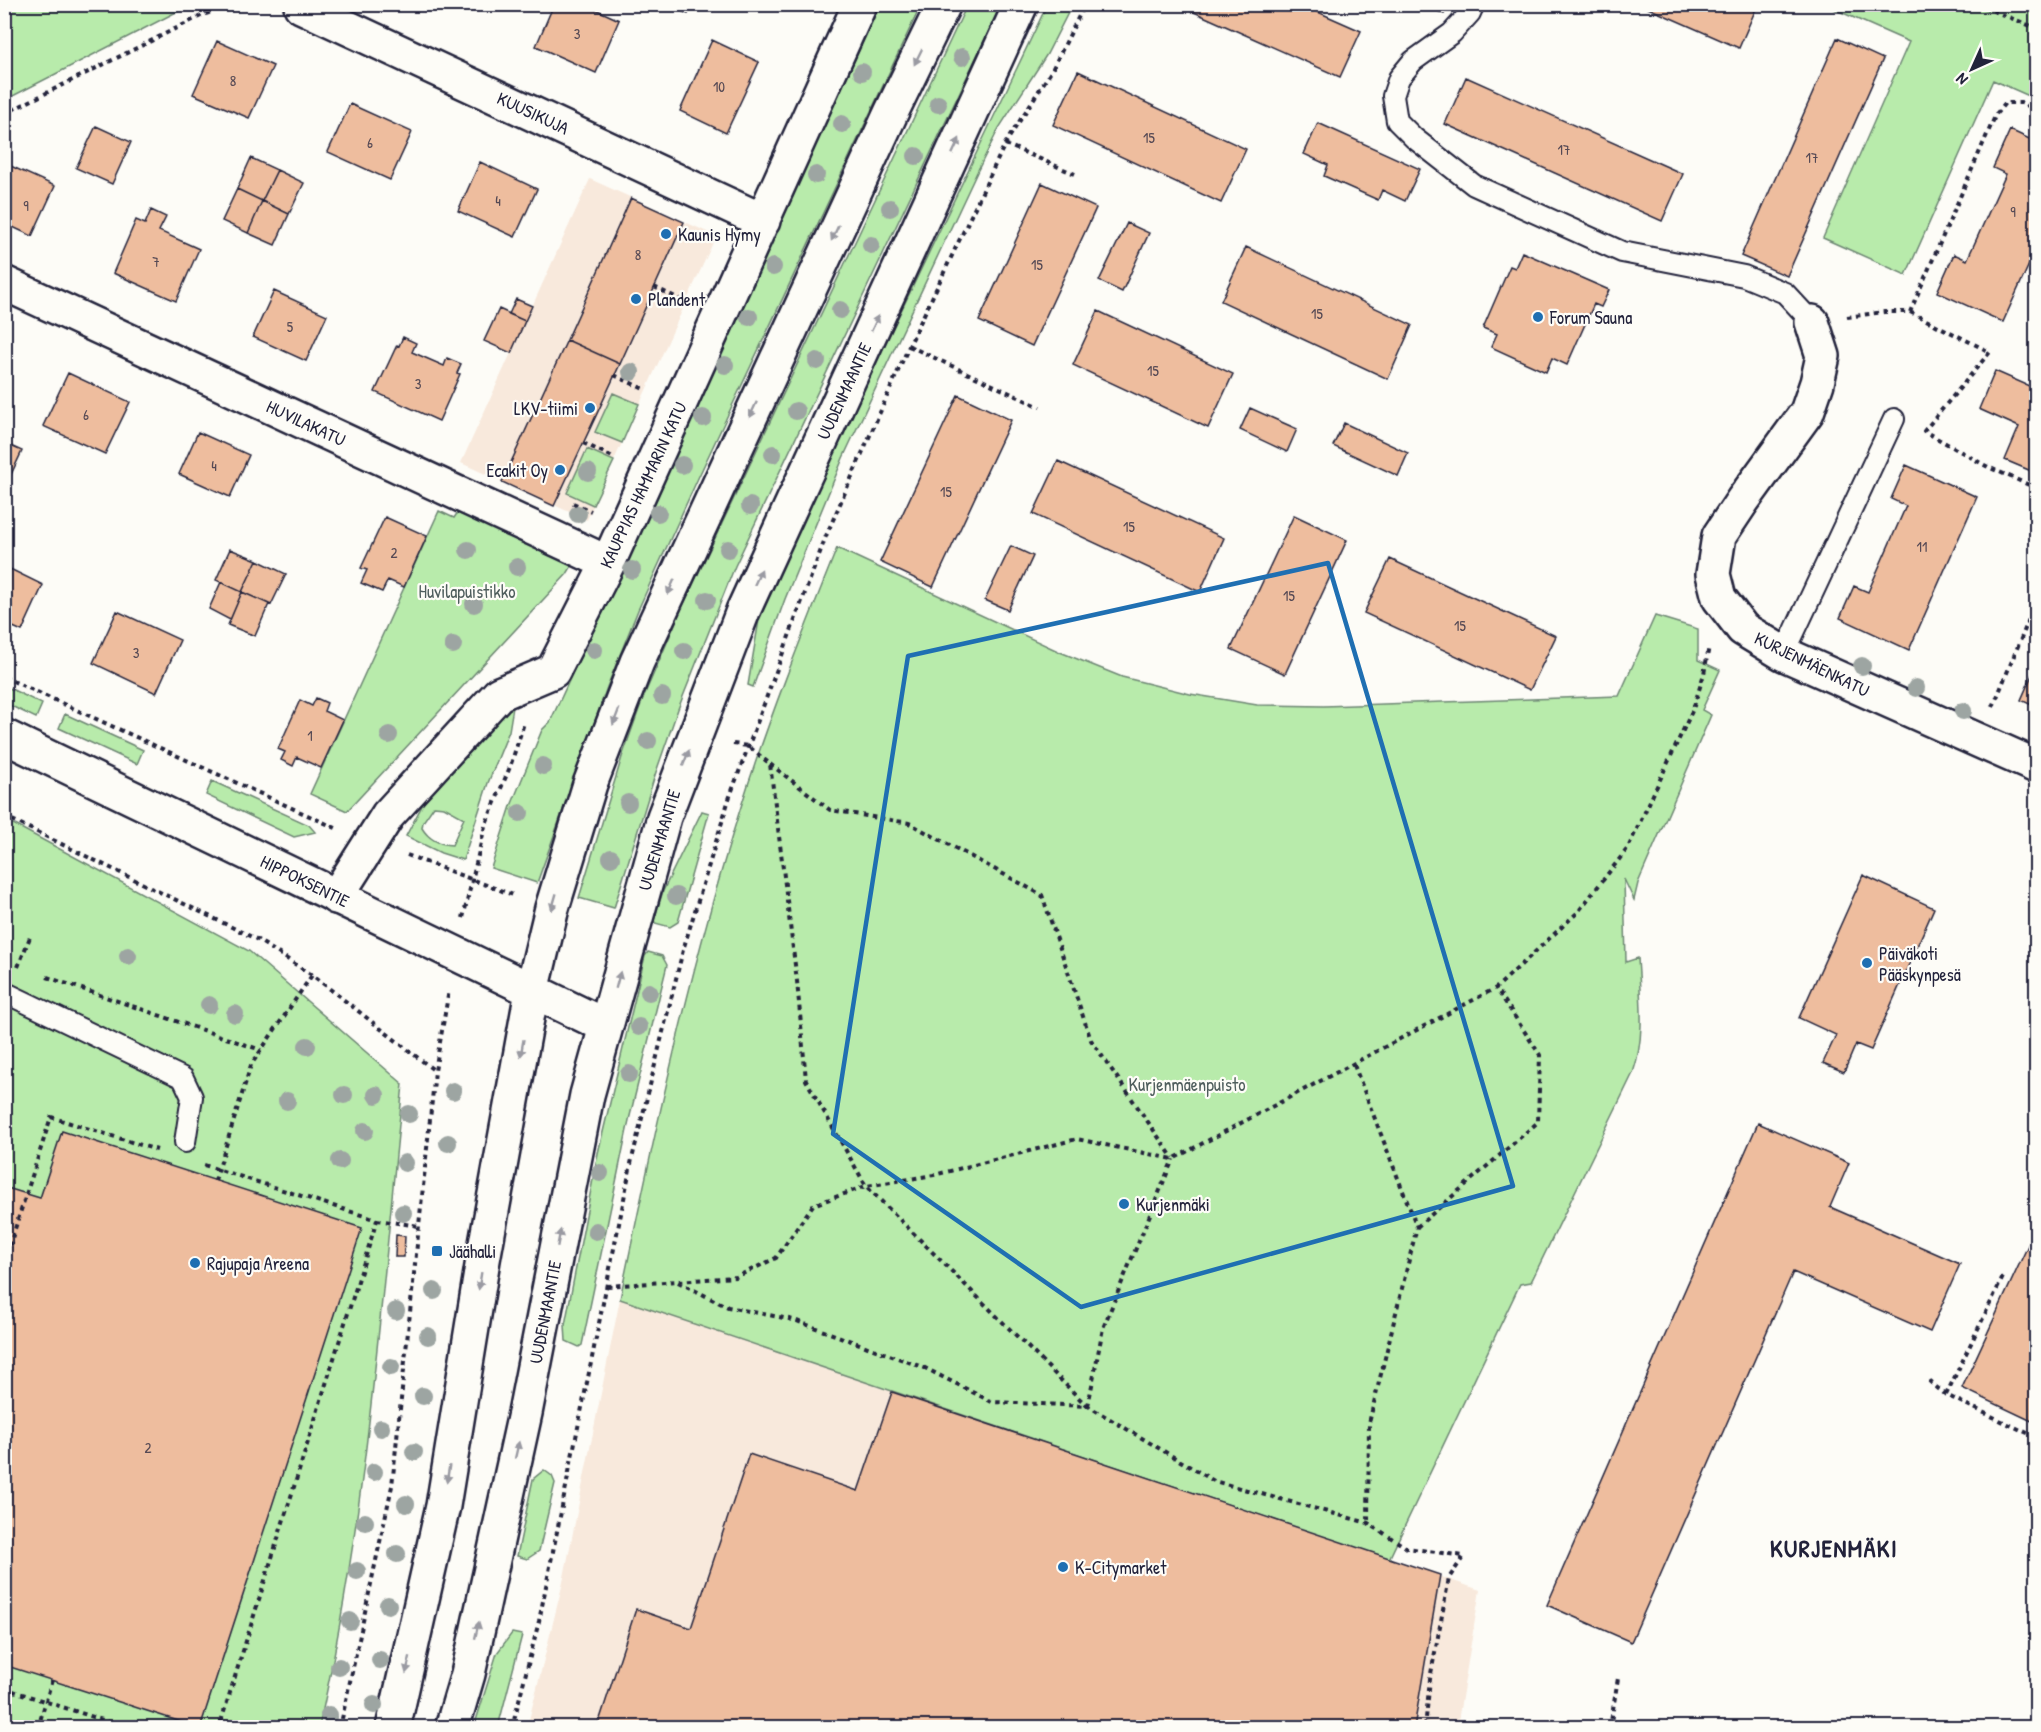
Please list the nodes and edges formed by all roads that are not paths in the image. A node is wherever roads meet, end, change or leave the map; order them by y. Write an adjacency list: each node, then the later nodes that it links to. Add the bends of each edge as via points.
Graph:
1 (860, 4): 6 (main road, KAUPPIAS HAMMARIN KATU)
2 (944, 4): 15 (main road, one-way to 15, via 637,662 587,794 552,908)
3 (1021, 4): 17 (main road, UUDENMAANTIE, one-way to 3, via 664,817 743,611)
4 (1474, 4): 8 (lane, via 1452,33 1413,61 1399,78 1394,96 1397,121 1414,138 1474,185 1622,252 1744,276 1785,293)
5 (301, 6): 6 (main road, KUUSIKUJA)
6 (763, 221): 10 (main road, KAUPPIAS HAMMARIN KATU)
7 (4, 283): 10 (main road, HUVILAKATU)
8 (1812, 322): 11 (main road, KURJENMÄENKATU, via 1823,356 1807,412 1719,536 1713,574 1719,598 1743,629)
9 (1894, 419): 11 (lane)
10 (608, 563): 14 (main road, KAUPPIAS HAMMARIN KATU, via 553,671 499,694 388,815)
11 (1785, 654): 13 (main road, KURJENMÄENKATU)
12 (4, 735): 14 (main road, HIPPOKSENTIE)
13 (2037, 766)
14 (336, 897): 15 (main road, HIPPOKSENTIE)
15 (532, 991): 17 (main road, HIPPOKSENTIE); 19 (main road, one-way to 19, via 443,1506)
16 (4, 992): 18 (lane, via 183,1078 192,1097)
17 (606, 1026): 20 (main road, UUDENMAANTIE, one-way to 17, via 468,1674 523,1425 587,1095)
18 (185, 1142)
19 (393, 1728)
20 (452, 1728)

